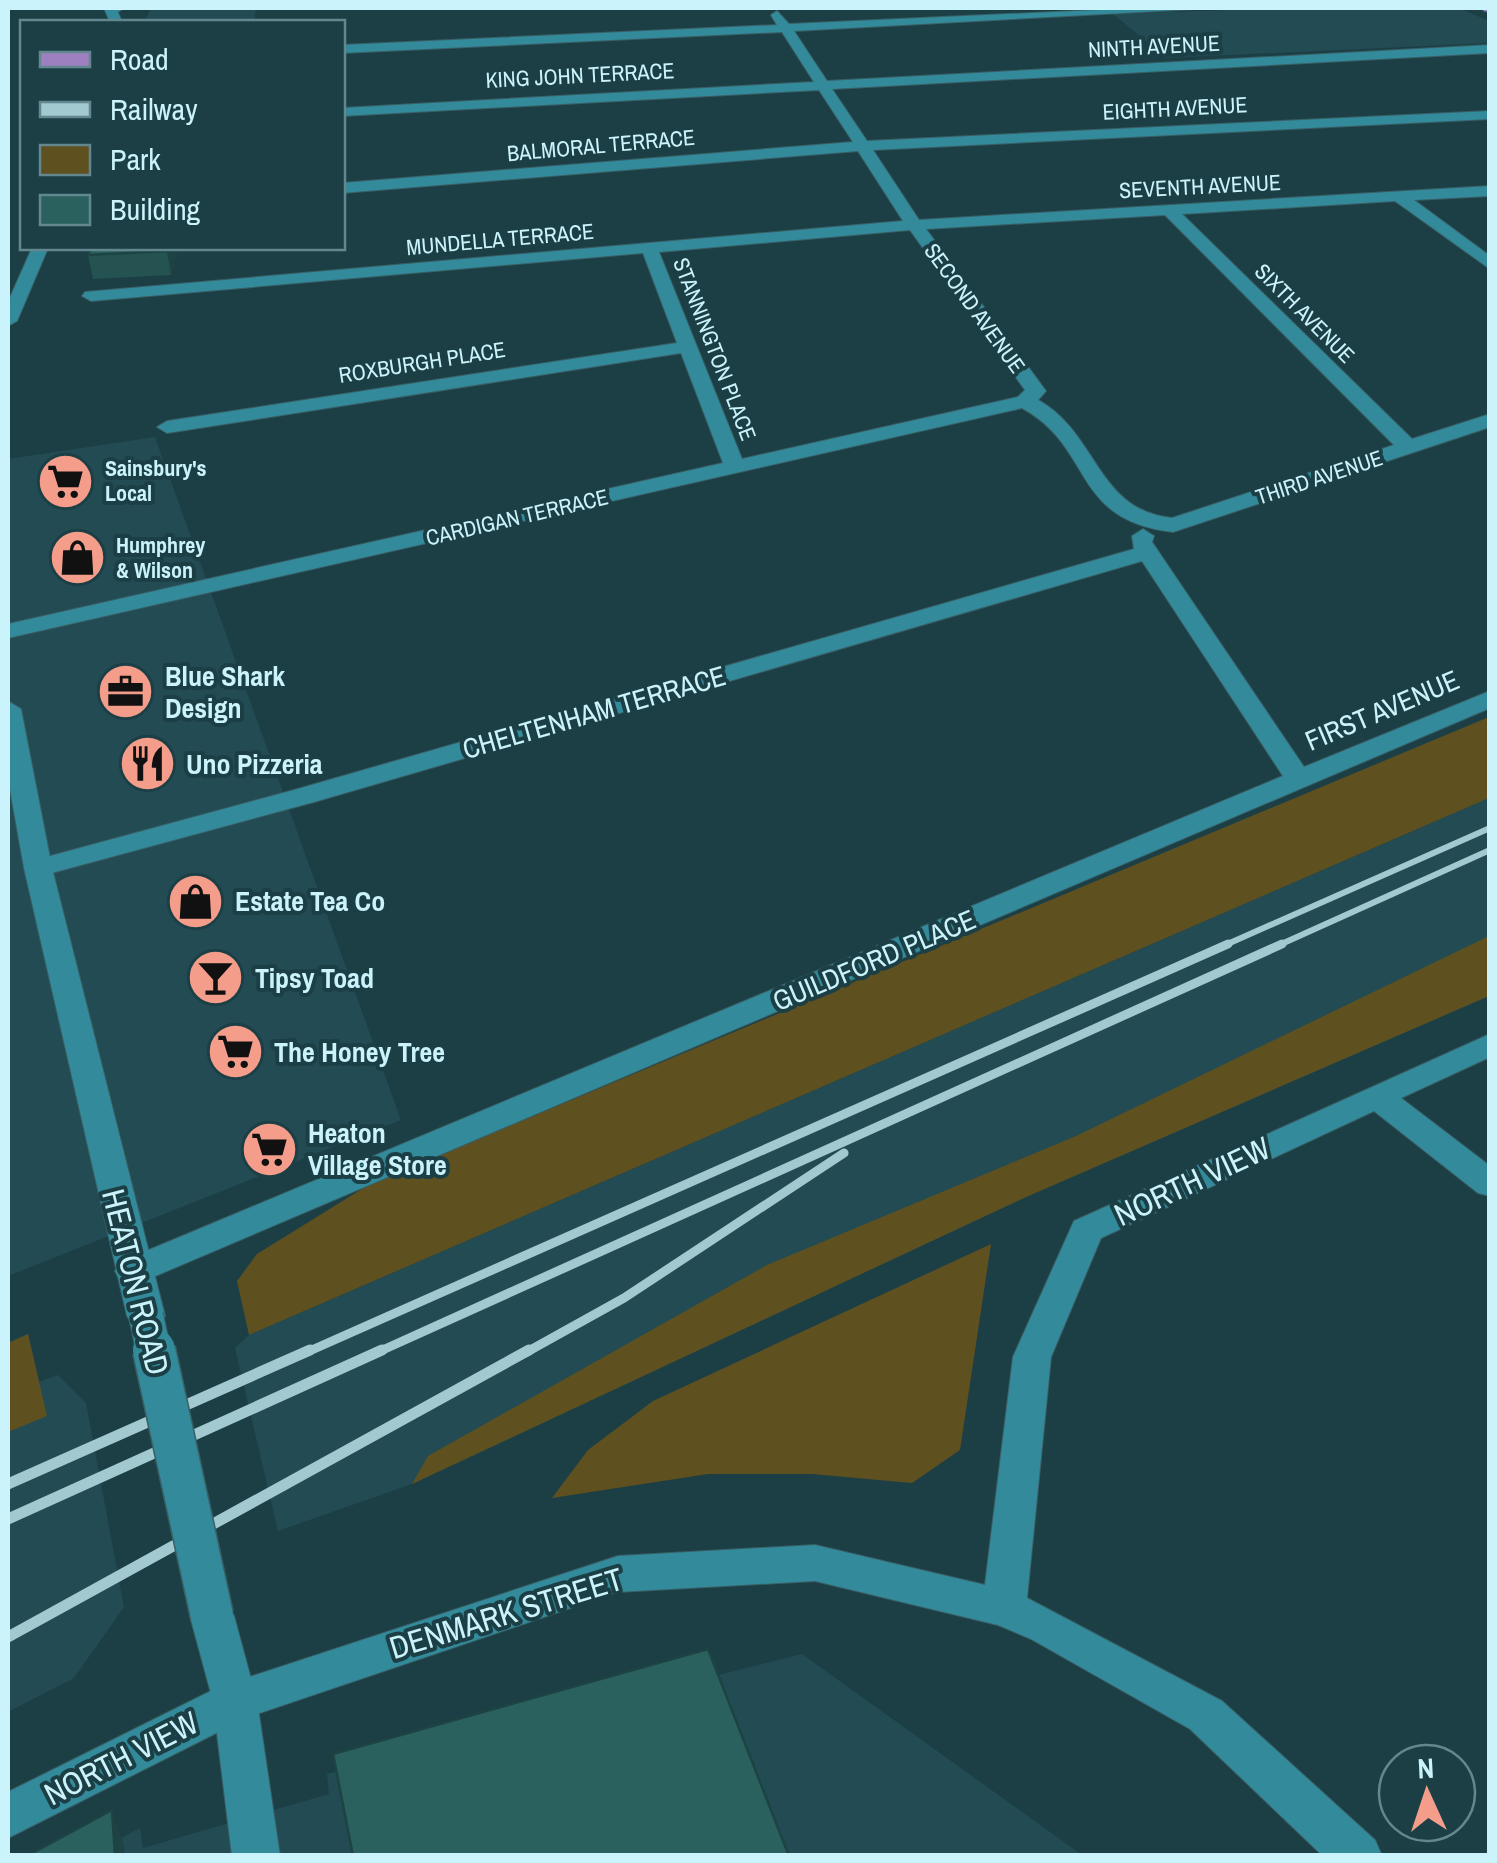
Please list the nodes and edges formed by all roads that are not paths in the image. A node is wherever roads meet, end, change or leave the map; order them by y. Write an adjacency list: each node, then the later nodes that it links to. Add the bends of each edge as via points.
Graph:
1 (110, 8): 2 (street)
2 (118, 8)
3 (773, 8): 5 (street, SECOND AVENUE)
4 (1209, 8): 5 (street)
5 (783, 26): 6 (street); 8 (street, SECOND AVENUE)
6 (345, 49)
7 (1490, 49): 8 (street, NINTH AVENUE)
8 (820, 84): 9 (street, KING JOHN TERRACE); 11 (street, SECOND AVENUE)
9 (345, 112)
10 (1490, 115): 11 (street, EIGHTH AVENUE)
11 (863, 146): 12 (street, BALMORAL TERRACE); 16 (street, SECOND AVENUE)
12 (345, 188)
13 (1490, 192): 14 (street, SEVENTH AVENUE)
14 (1398, 197): 15 (street, SEVENTH AVENUE); 19 (street)
15 (1169, 210): 16 (street, SEVENTH AVENUE); 26 (street, SIXTH AVENUE)
16 (914, 225): 17 (street, MUNDELLA TERRACE); 23 (street, SECOND AVENUE, via 1036,391)
17 (649, 248): 20 (street, MUNDELLA TERRACE); 22 (street, STANNINGTON PLACE)
18 (39, 250): 21 (street)
19 (1490, 264)
20 (90, 296)
21 (8, 321)
22 (686, 347): 25 (street, ROXBURGH PLACE); 27 (street, STANNINGTON PLACE)
23 (1025, 401): 27 (street, CARDIGAN TERRACE); 28 (street, SECOND AVENUE, via 1047,408 1124,517)
24 (1490, 420): 26 (street, THIRD AVENUE)
25 (166, 427)
26 (1409, 448): 28 (street, THIRD AVENUE)
27 (735, 468): 29 (street, CARDIGAN TERRACE)
28 (1148, 539): 32 (street, SECOND AVENUE); 33 (street, CHELTENHAM TERRACE, via 304,796)
29 (8, 631)
30 (1490, 699): 32 (street, FIRST AVENUE)
31 (8, 709): 33 (street, HEATON ROAD)
32 (1299, 780): 37 (street, GUILDFORD PLACE)
33 (38, 868): 37 (street, HEATON ROAD)
34 (1490, 1044): 35 (street, NORTH VIEW)
35 (1376, 1096): 36 (street); 38 (street, NORTH VIEW, via 1086,1230 1032,1357)
36 (1490, 1184)
37 (134, 1271): 39 (street, HEATON ROAD, bridge)
38 (1004, 1608): 39 (street, DENMARK STREET, via 815,1563 618,1574); 42 (street, DENMARK STREET, via 1206,1715)
39 (234, 1701): 40 (street, NORTH VIEW); 41 (street, HEATON ROAD)
40 (8, 1816)
41 (256, 1856)
42 (1358, 1856)

